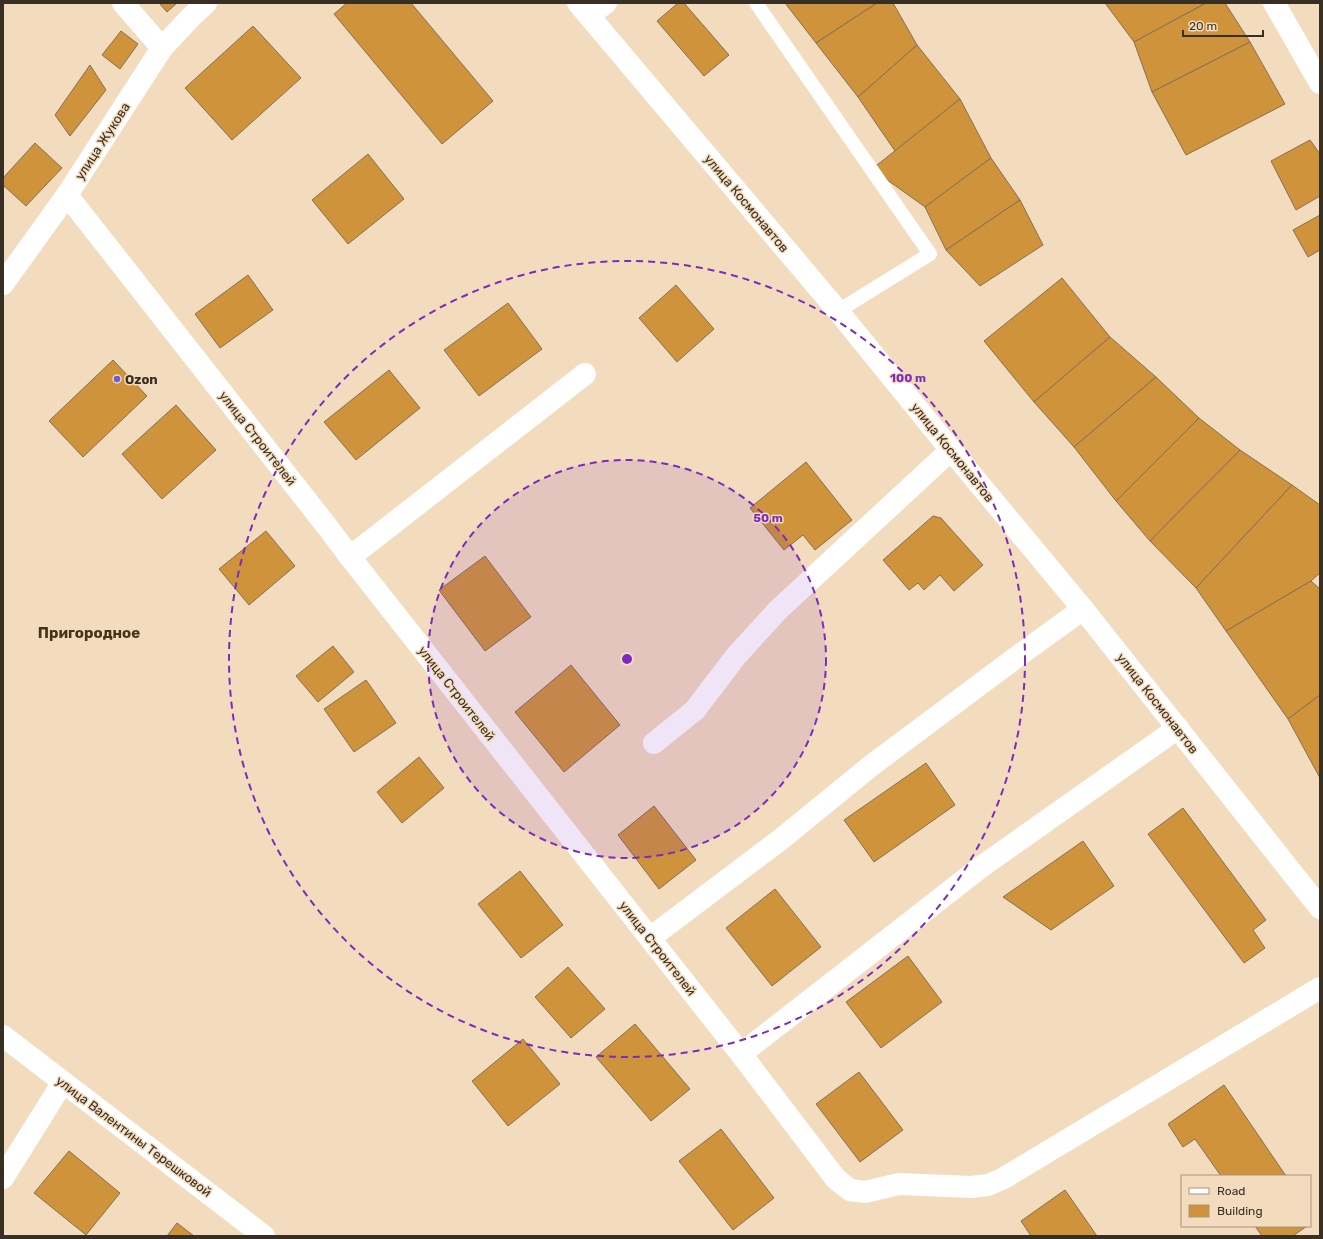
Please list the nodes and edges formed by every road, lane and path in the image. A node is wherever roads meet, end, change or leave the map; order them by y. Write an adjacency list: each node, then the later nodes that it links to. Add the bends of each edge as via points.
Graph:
1 (123, 3): 6 (street)
2 (206, 3): 6 (street, улица Жукова)
3 (756, 3): 10 (lane, via 930,254)
4 (1274, 3): 7 (street)
5 (591, 7): 10 (street, улица Космонавтов)
6 (162, 48): 8 (street, улица Жукова)
7 (1320, 83)
8 (67, 195): 9 (street, улица Жукова); 13 (street, улица Строителей)
9 (3, 284)
10 (838, 310): 12 (street, улица Космонавтов)
11 (585, 374): 13 (street)
12 (951, 450): 14 (street, улица Космонавтов); 16 (street, via 778,610 736,656 695,710)
13 (350, 557): 18 (street, улица Строителей)
14 (1083, 609): 15 (street, улица Космонавтов); 18 (street, via 872,765 780,840)
15 (1178, 728): 17 (street, улица Космонавтов); 21 (street, via 981,867)
16 (654, 743)
17 (1320, 908)
18 (650, 938): 21 (street, улица Строителей)
19 (1320, 988): 21 (street, улица Строителей, via 1004,1178 988,1185 971,1187 899,1184 865,1192 850,1190 836,1179)
20 (3, 1036): 22 (street, улица Валентины Терешковой)
21 (741, 1054)
22 (63, 1082): 23 (street); 24 (street, улица Валентины Терешковой)
23 (3, 1178)
24 (264, 1236)

